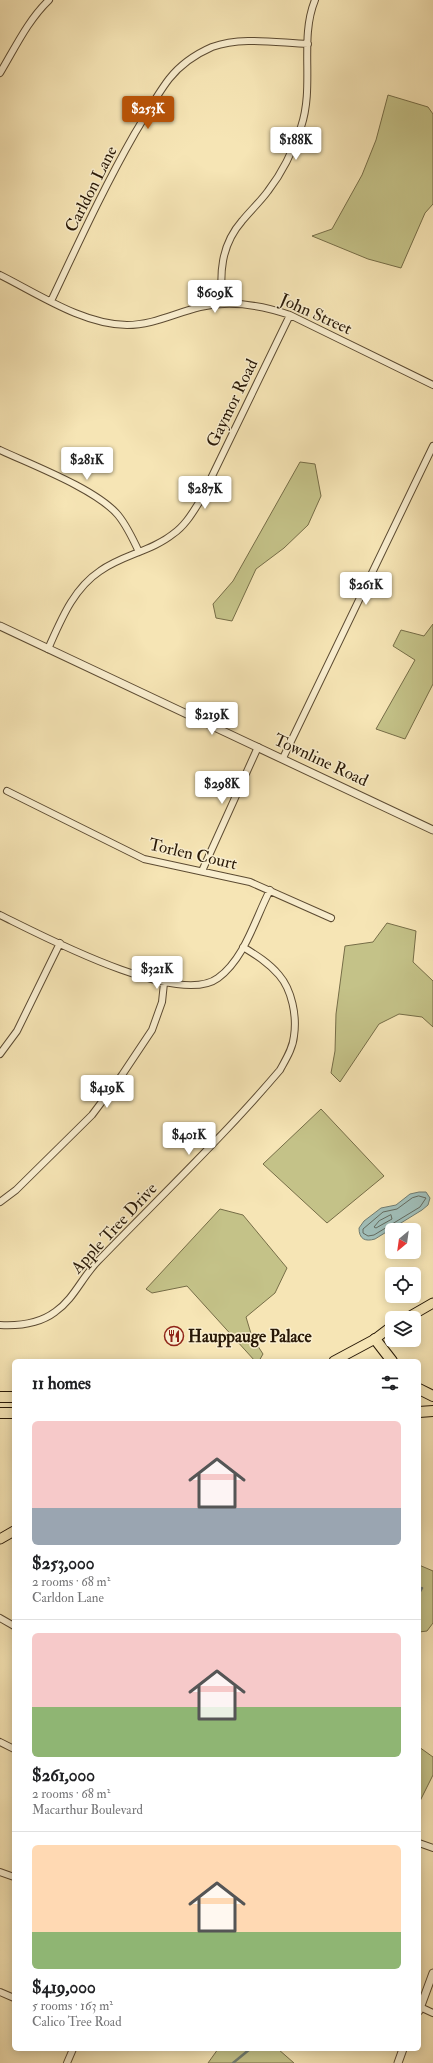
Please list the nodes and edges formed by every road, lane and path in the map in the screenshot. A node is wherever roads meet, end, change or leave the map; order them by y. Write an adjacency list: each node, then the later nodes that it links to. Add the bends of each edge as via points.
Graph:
1 (50, 0): 4 (street, via 41,7 27,27)
2 (315, 0): 3 (street)
3 (308, 44): 6 (street, Carldon Lane, via 234,42 214,47 195,56 169,78 104,190); 7 (street, via 302,125 278,175 268,191 240,222 225,250 220,282)
4 (0, 73)
5 (0, 275): 6 (street, John Street)
6 (51, 301): 7 (street, John Street, via 88,318 108,324 126,325 146,324 201,307)
7 (222, 304): 8 (street, John Street, via 254,304)
8 (290, 315): 9 (street, John Street); 12 (street, Gaymor Road, via 200,501 174,534)
9 (433, 385)
10 (433, 446): 16 (street)
11 (0, 450): 12 (street, via 106,503 126,526)
12 (139, 552): 14 (street, Gaymor Road, via 100,571 84,584 72,600)
13 (0, 626): 14 (street, Townline Road)
14 (48, 648): 15 (street, Townline Road)
15 (258, 748): 16 (street, Townline Road); 19 (street)
16 (283, 758): 18 (street, Townline Road)
17 (7, 791): 19 (street, Torlen Court, via 144,859)
18 (433, 830)
19 (202, 871): 20 (street, Torlen Court, via 250,882)
20 (270, 890): 22 (street, Torlen Court); 24 (street)
21 (0, 914): 23 (street)
22 (331, 918)
23 (60, 943): 25 (street, via 110,966); 26 (street, via 17,1031)
24 (243, 947): 25 (street, via 229,968 217,979 206,983); 30 (street, Apple Tree Drive, via 264,960 280,976 289,992 294,1013 294,1036 290,1052 280,1070 92,1267 56,1312 44,1319 17,1326)
25 (164, 983): 27 (street, via 162,1002 152,1030 92,1115 16,1190)
26 (0, 1054)
27 (0, 1202)
28 (433, 1303): 29 (main road)
29 (419, 1311)
30 (0, 1326)
31 (385, 1332): 32 (main road)
32 (376, 1339): 33 (main road); 34 (highway)
33 (338, 1359)
34 (391, 1359)
35 (421, 1390): 37 (highway)
36 (421, 1396): 37 (highway)
37 (433, 1396)
38 (0, 1397): 39 (highway)
39 (12, 1397)
40 (433, 1411): 41 (highway)
41 (421, 1412)
42 (0, 1413): 43 (highway)
43 (12, 1413)
44 (12, 1533): 45 (main road)
45 (0, 1539)
46 (0, 1618): 47 (street)
47 (12, 1625)
48 (0, 1742): 49 (street)
49 (12, 1748)
50 (421, 1844): 51 (street)
51 (433, 1848)
52 (0, 1872): 53 (street)
53 (12, 1876)
54 (433, 1973): 57 (street)
55 (0, 1992): 56 (street)
56 (12, 1997)
57 (421, 2006)
58 (421, 2009): 59 (street)
59 (433, 2013)
60 (72, 2051): 62 (street)
61 (402, 2051): 63 (street)
62 (67, 2063)
63 (398, 2063)

